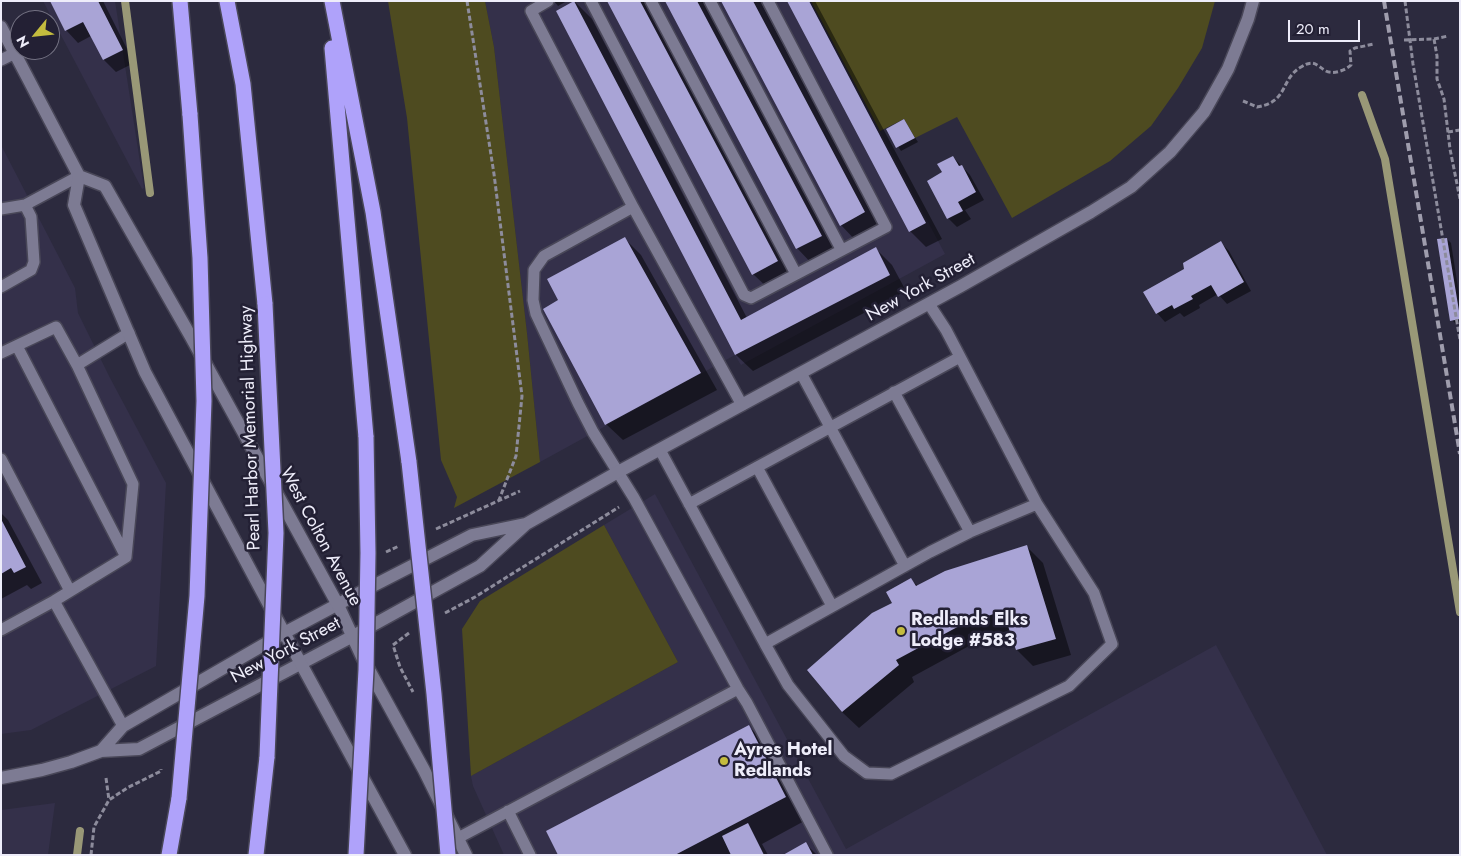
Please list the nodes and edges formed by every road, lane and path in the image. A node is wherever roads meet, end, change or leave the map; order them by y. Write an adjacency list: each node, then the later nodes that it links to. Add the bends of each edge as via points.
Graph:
1 (180, 1): 80 (highway, bridge, via 200,258 204,401 197,596 179,798)
2 (227, 1): 81 (highway, Pearl Harbor Memorial Highway, bridge, via 243,84 265,304 276,533 267,756)
3 (330, 1): 82 (highway, bridge, via 366,437 366,670); 84 (highway, bridge, via 373,212 409,462)
4 (467, 1): 48 (path, via 494,174 522,396 516,456)
5 (548, 1): 26 (lane, via 531,11)
6 (591, 1): 29 (lane, via 744,295 751,298)
7 (652, 1): 29 (lane)
8 (710, 1): 28 (lane)
9 (768, 1): 28 (lane, via 886,227)
10 (1252, 1): 31 (street, New York Street, via 1228,69 1204,112 1170,152 1131,187)
11 (1405, 1): 16 (path)
12 (1, 27): 17 (street)
13 (1448, 36): 14 (path)
14 (1434, 39): 16 (path); 22 (path, via 1437,79 1444,99)
15 (1404, 40): 16 (path)
16 (1411, 40): 33 (path)
17 (10, 44)
18 (1374, 44): 20 (path, via 1350,51 1351,65 1347,69 1331,72 1318,64 1302,66 1294,72 1274,102 1257,107)
19 (19, 60): 23 (street)
20 (1243, 101)
21 (1460, 130): 22 (path)
22 (1448, 132): 24 (path)
23 (79, 176): 25 (lane); 32 (street, via 74,205); 60 (street, West Colton Avenue, via 105,186)
24 (1460, 199)
25 (25, 205): 27 (lane); 30 (lane, via 31,216 34,262 31,270)
26 (633, 207): 40 (lane); 45 (lane, via 544,256 534,270 536,314 593,432)
27 (1, 209)
28 (841, 250): 29 (lane)
29 (796, 274)
30 (1, 287)
31 (929, 304): 36 (lane); 38 (street, New York Street)
32 (129, 333): 37 (lane); 65 (street, via 145,372)
33 (1460, 340)
34 (17, 346): 35 (lane); 37 (lane, via 56,327); 56 (lane)
35 (1, 353)
36 (960, 357): 39 (lane); 50 (lane)
37 (77, 365): 56 (lane, via 134,484)
38 (800, 373): 40 (street, New York Street); 41 (lane)
39 (894, 392): 41 (lane); 53 (lane)
40 (742, 405): 42 (street, New York Street)
41 (830, 427): 44 (lane); 57 (lane)
42 (660, 450): 45 (street, New York Street); 49 (lane)
43 (1, 459): 58 (lane)
44 (757, 467): 49 (lane); 61 (lane)
45 (618, 472): 47 (lane); 51 (street, New York Street)
46 (520, 490): 48 (path)
47 (634, 498): 62 (path); 69 (lane)
48 (499, 500): 52 (path)
49 (689, 504): 67 (lane)
50 (1037, 504): 53 (lane); 67 (lane, via 1094,593 1112,644 1069,686 891,774 868,773 844,756 794,692)
51 (526, 524): 60 (street, New York Street, via 472,535); 66 (street, New York Street, via 480,566)
52 (430, 532)
53 (970, 532): 57 (lane)
54 (404, 544): 55 (path)
55 (378, 556)
56 (126, 557): 58 (lane)
57 (905, 566): 61 (lane)
58 (70, 591): 59 (lane)
59 (54, 601): 63 (lane); 71 (lane)
60 (338, 605): 65 (street, New York Street); 66 (street, West Colton Avenue)
61 (832, 606): 67 (lane)
62 (443, 614)
63 (1, 630)
64 (412, 631): 70 (path, via 394,645 400,667)
65 (284, 634): 68 (street); 71 (street, New York Street)
66 (353, 636): 68 (street, New York Street); 78 (street, West Colton Avenue)
67 (765, 644)
68 (300, 663): 72 (street, New York Street, via 139,749); 83 (street)
69 (738, 689): 77 (lane); 87 (lane)
70 (417, 700)
71 (123, 726): 72 (street, New York Street)
72 (101, 751): 74 (street, New York Street, via 42,770)
73 (163, 764): 76 (path, via 161,771)
74 (1, 778)
75 (106, 778): 76 (path)
76 (109, 800): 79 (path, via 94,827)
77 (508, 811): 78 (lane); 86 (lane)
78 (458, 838): 85 (street, West Colton Avenue)
79 (91, 855)
80 (169, 855)
81 (256, 855)
82 (356, 855)
83 (405, 855)
84 (448, 855)
85 (466, 855)
86 (530, 855)
87 (827, 855)

